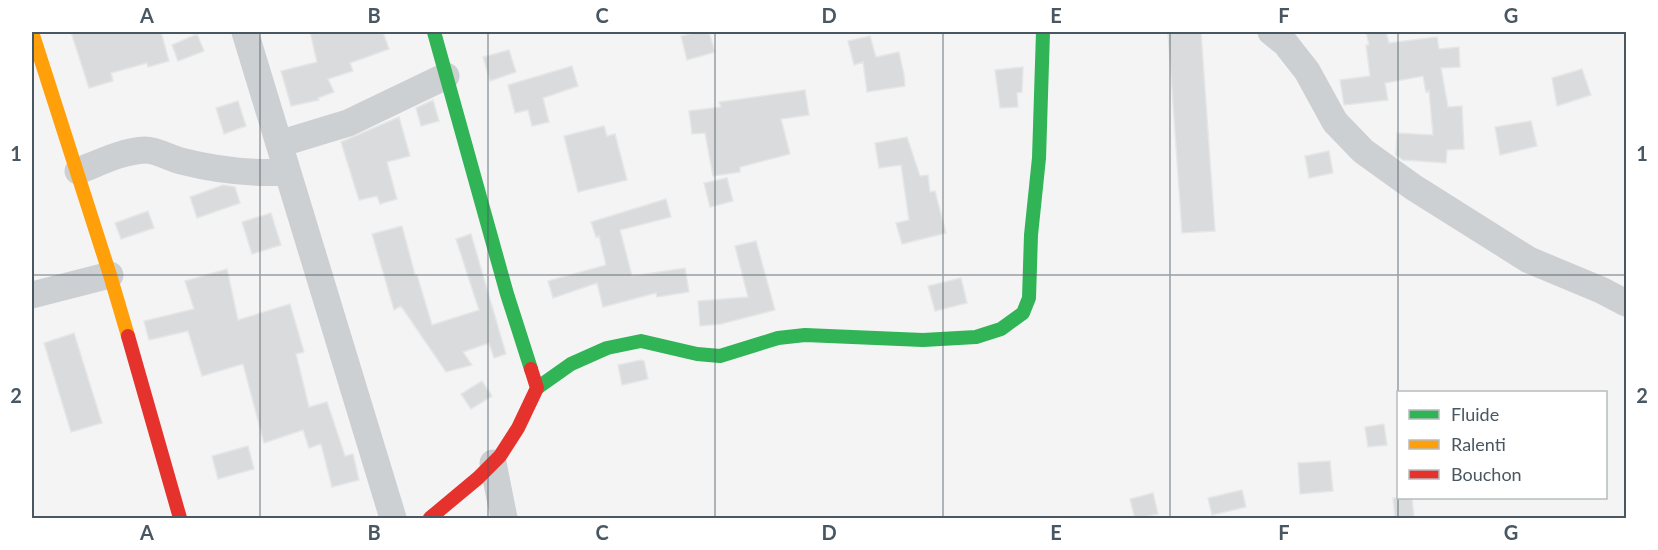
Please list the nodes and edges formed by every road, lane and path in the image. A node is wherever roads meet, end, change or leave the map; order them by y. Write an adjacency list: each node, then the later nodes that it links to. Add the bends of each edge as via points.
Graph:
1 (32, 32): 7 (street)
2 (244, 32): 8 (street)
3 (434, 32): 6 (street)
4 (1043, 32): 14 (street, via 1029,298 1023,313 1001,329 976,337 923,340 805,335 720,356 641,342 607,348 571,364)
5 (1279, 35): 13 (street, via 1307,71 1335,122 1363,151 1529,260)
6 (446, 76): 8 (street, via 348,123); 14 (street)
7 (40, 86): 9 (street)
8 (279, 144): 10 (street)
9 (78, 171): 10 (street, via 116,156 146,150 213,168 257,174); 11 (street)
10 (287, 172): 17 (street)
11 (111, 275): 12 (street); 16 (street)
12 (32, 295)
13 (1626, 303)
14 (537, 388): 15 (street)
15 (493, 463): 18 (street); 19 (street)
16 (180, 519)
17 (393, 519)
18 (430, 519)
19 (504, 519)

